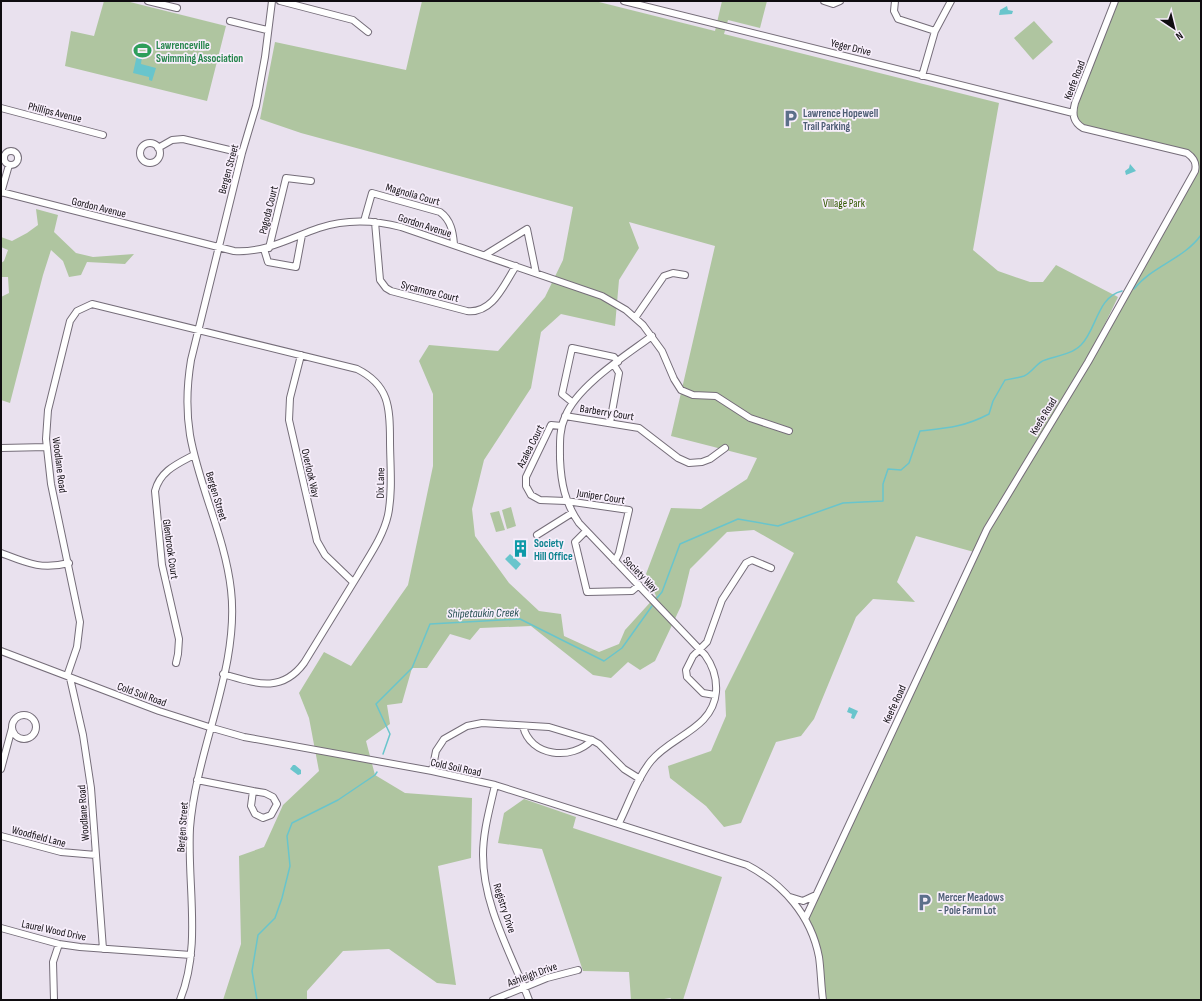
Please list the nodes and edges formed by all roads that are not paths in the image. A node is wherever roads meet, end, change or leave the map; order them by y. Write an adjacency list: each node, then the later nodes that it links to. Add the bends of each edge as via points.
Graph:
1 (148, 1): 10 (street)
2 (272, 1): 12 (street, Bergen Street)
3 (280, 1): 14 (street, via 353,20)
4 (627, 1): 15 (street, Yeger Drive)
5 (824, 1): 6 (street, via 833,4)
6 (840, 1)
7 (895, 1): 13 (street, via 894,11 898,19)
8 (951, 1): 13 (street)
9 (1115, 1): 17 (street, Keefe Road)
10 (177, 8)
11 (230, 21): 12 (street)
12 (267, 30): 20 (street, Bergen Street, via 256,106)
13 (935, 31): 15 (street)
14 (368, 32)
15 (922, 76): 17 (street, Yeger Drive)
16 (1, 108): 18 (street, Phillips Avenue)
17 (1073, 113): 77 (street, Keefe Road, via 1075,122 1083,128 1187,153 1194,159 1195,172 1088,362 987,529)
18 (103, 135)
19 (158, 148): 20 (street, via 172,140 183,139)
20 (242, 153): 28 (street, Bergen Street)
21 (9, 165): 23 (street)
22 (311, 181): 29 (street, Pagoda Court, via 286,178)
23 (1, 192): 28 (street, Gordon Avenue)
24 (364, 221): 25 (street, Gordon Avenue); 26 (street, Gordon Avenue, via 335,224); 27 (street, Magnolia Court, via 372,193 440,212 448,220)
25 (375, 222): 27 (street, Gordon Avenue, via 401,227); 31 (street, Sycamore Court, via 380,280 391,291 467,311 478,311 492,302)
26 (302, 235): 29 (street, Gordon Avenue); 29 (street, via 296,267 268,262)
27 (454, 244): 30 (street, Gordon Avenue)
28 (218, 247): 29 (street, Gordon Avenue, via 244,252); 35 (street, Bergen Street)
29 (266, 248)
30 (485, 255): 31 (street, Gordon Avenue); 32 (street, via 527,229)
31 (516, 266): 32 (street, Gordon Avenue)
32 (536, 273): 34 (street, Gordon Avenue, via 602,296)
33 (686, 275): 34 (street, via 673,273 664,276)
34 (635, 318): 36 (street, Gordon Avenue)
35 (198, 329): 37 (street, Dix Lane); 44 (street, Woodlane Road, via 98,304 86,305 77,311 70,321 48,410); 47 (street, Bergen Street, via 187,395)
36 (652, 336): 38 (street, Society Way); 43 (street, Gordon Avenue, via 681,390 693,395 716,396 750,418)
37 (301, 355): 56 (street, Overlook Way, via 288,409 290,428 317,541 325,555); 56 (street, Dix Lane, via 365,373 382,390 389,407 390,498 387,516 379,540)
38 (616, 364): 39 (street, Society Way, via 585,388); 39 (street, via 614,357 572,348 562,394); 41 (street, via 619,373)
39 (572, 402): 40 (street, Society Way)
40 (565, 416): 41 (street, Barberry Court); 42 (street, Society Way)
41 (610, 423): 46 (street, Barberry Court, via 644,430 678,458 690,463 710,459)
42 (562, 426): 48 (street, Society Way, via 560,464); 48 (street, Azalea Court, via 552,425 525,482 528,492 535,498)
43 (789, 431)
44 (46, 447): 45 (street); 54 (street, Woodlane Road, via 51,484)
45 (1, 448)
46 (725, 448)
47 (194, 455): 60 (street, Glenbrook Court, via 164,473 156,484 155,491 162,565 179,639); 61 (street, Bergen Street, via 229,576 232,628)
48 (566, 501): 49 (street, Society Way); 53 (street, Juniper Court, via 629,510 619,553)
49 (572, 513): 50 (street, Society Way); 51 (street)
50 (586, 531): 53 (street, Society Way); 57 (street, via 575,542 587,592 632,591)
51 (537, 535)
52 (1, 553): 54 (street, via 41,567)
53 (614, 560): 57 (street, Society Way)
54 (69, 563): 62 (street, Woodlane Road, via 80,622 78,647)
55 (771, 568): 58 (street, via 752,560 746,562 722,600 707,642)
56 (353, 582): 61 (street, Dix Lane, via 304,663 294,674 281,682 266,684)
57 (638, 585): 58 (street, Society Way)
58 (700, 649): 63 (street, Society Way, via 713,669); 63 (street, via 693,656 686,673 703,693)
59 (1, 651): 62 (street, Cold Soil Road)
60 (176, 663)
61 (223, 674): 65 (street, Bergen Street)
62 (69, 677): 65 (street, Cold Soil Road); 76 (street, Woodlane Road, via 88,761)
63 (715, 695): 70 (street, Society Way, via 704,720 659,753)
64 (523, 726): 67 (street, via 549,727); 67 (street, via 527,737 543,750 553,754 582,748); 69 (street, via 482,723 449,735 440,744 434,757)
65 (210, 727): 69 (street, Cold Soil Road, via 243,736); 71 (street, Bergen Street)
66 (12, 728): 68 (street)
67 (592, 740): 70 (street, via 624,769)
68 (1, 768)
69 (432, 772): 72 (street, Cold Soil Road)
70 (640, 779): 74 (street, Society Way)
71 (197, 780): 73 (street); 83 (street, Bergen Street, via 190,847)
72 (495, 786): 74 (street, Cold Soil Road); 85 (street, Registry Drive, via 484,840 485,883 493,911)
73 (253, 791): 73 (street, via 270,794 273,797 277,804 271,815 263,818 255,814 251,806)
74 (619, 823): 78 (street, Cold Soil Road, via 748,865 768,877)
75 (1, 836): 76 (street, Woodfield Lane, via 61,852)
76 (96, 855): 82 (street, Woodlane Road)
77 (816, 895): 78 (street, via 803,901); 79 (street, Keefe Road)
78 (789, 896): 79 (street, Cold Soil Road)
79 (805, 919): 90 (street, Cold Soil Road, via 818,956)
80 (1, 928): 81 (street, Laurel Wood Drive)
81 (59, 944): 82 (street, Laurel Wood Drive); 86 (street, via 53,962)
82 (103, 949): 83 (street, Laurel Wood Drive)
83 (191, 955): 87 (street, Bergen Street)
84 (578, 970): 85 (street, Ashleigh Drive)
85 (524, 987): 88 (street, Ashleigh Drive); 89 (street, Registry Drive)
86 (54, 1000)
87 (180, 1000)
88 (493, 1000)
89 (529, 1000)
90 (823, 1000)

